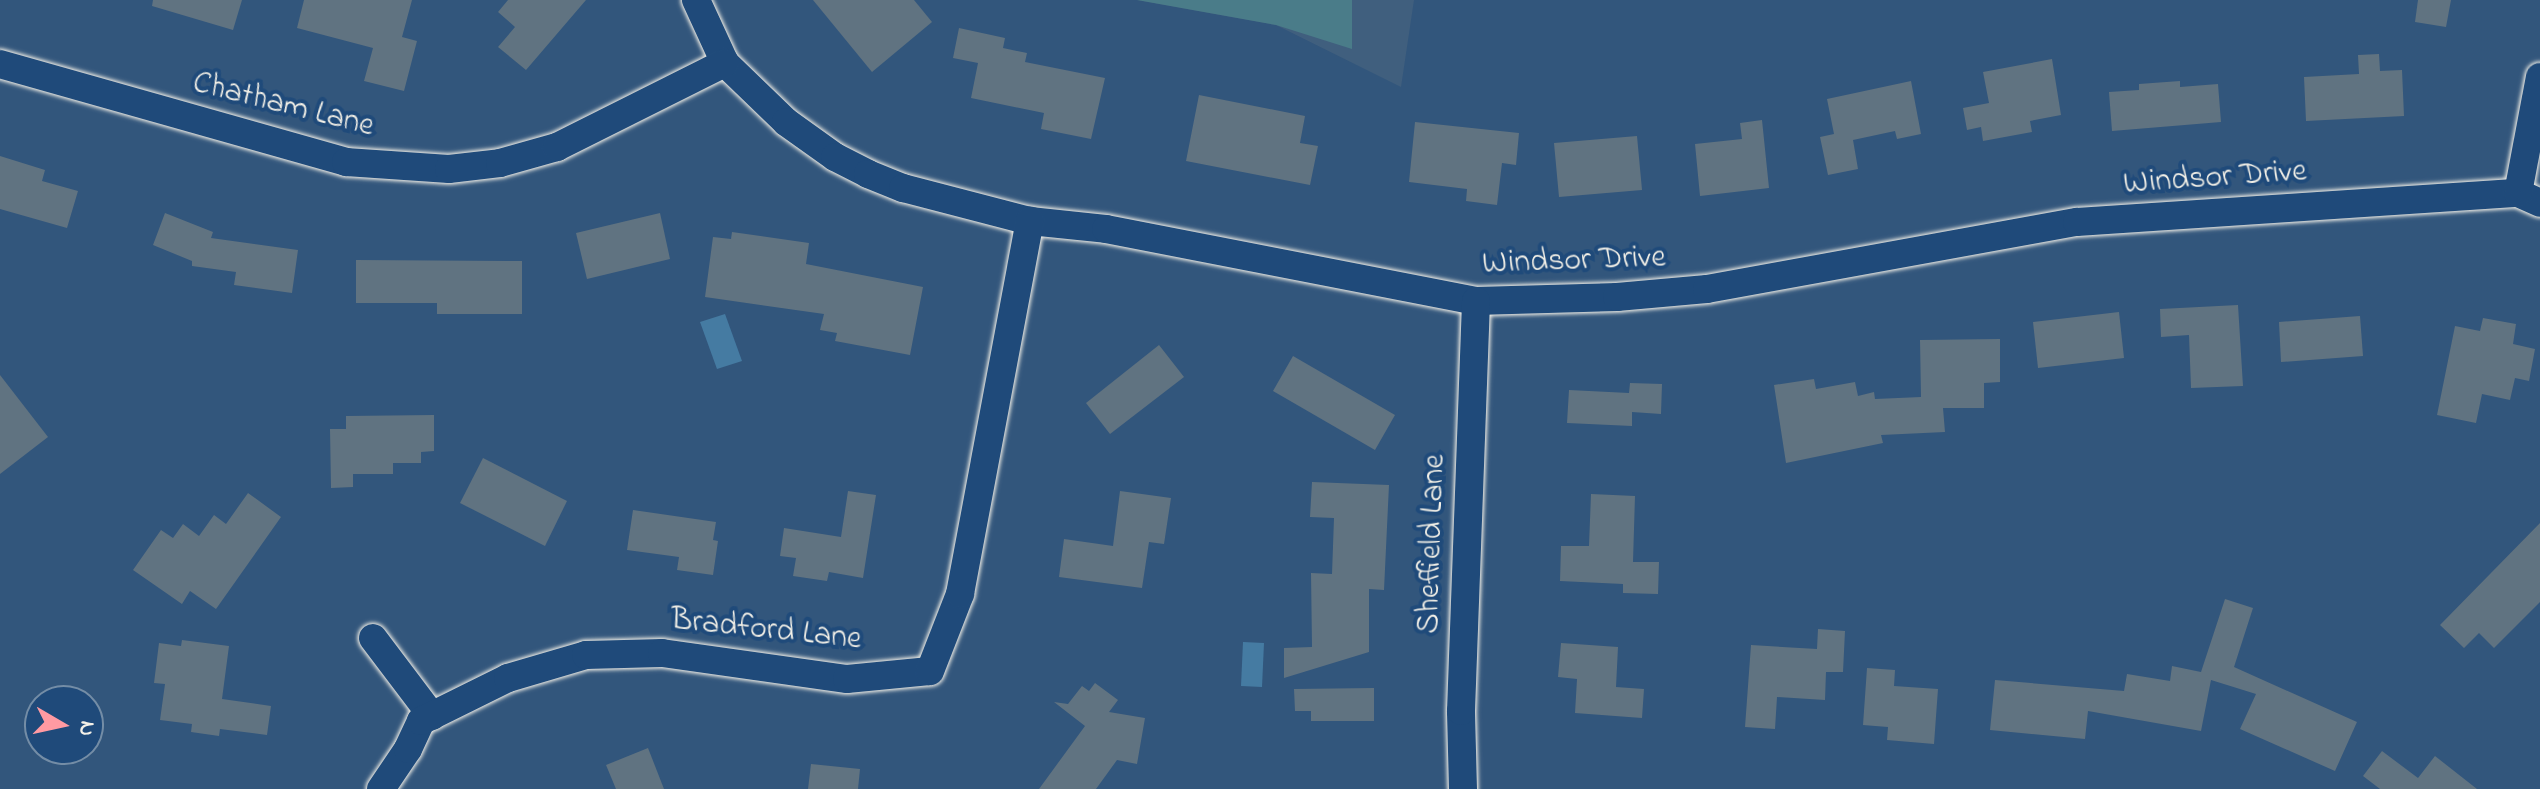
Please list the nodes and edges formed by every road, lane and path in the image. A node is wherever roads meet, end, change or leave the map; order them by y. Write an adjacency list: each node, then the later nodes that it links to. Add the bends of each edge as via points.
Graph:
1 (696, 0): 2 (street, Windsor Drive)
2 (725, 63): 3 (street, Chatham Lane, via 557,147 509,161 449,169 346,162); 6 (street, Windsor Drive, via 786,122 835,157 903,188)
3 (0, 64)
4 (2540, 77): 5 (street)
5 (2529, 198): 7 (street, Windsor Drive, via 2077,222 1707,289)
6 (1030, 221): 7 (street, Windsor Drive, via 1106,229); 9 (street, Bradford Lane, via 960,594 930,671 847,679 662,653 615,652 531,669)
7 (1476, 301): 11 (street, Sheffield Lane, via 1461,711)
8 (373, 638): 9 (street)
9 (432, 716): 10 (street, Bradford Lane, via 421,721)
10 (381, 789)
11 (1463, 789)

